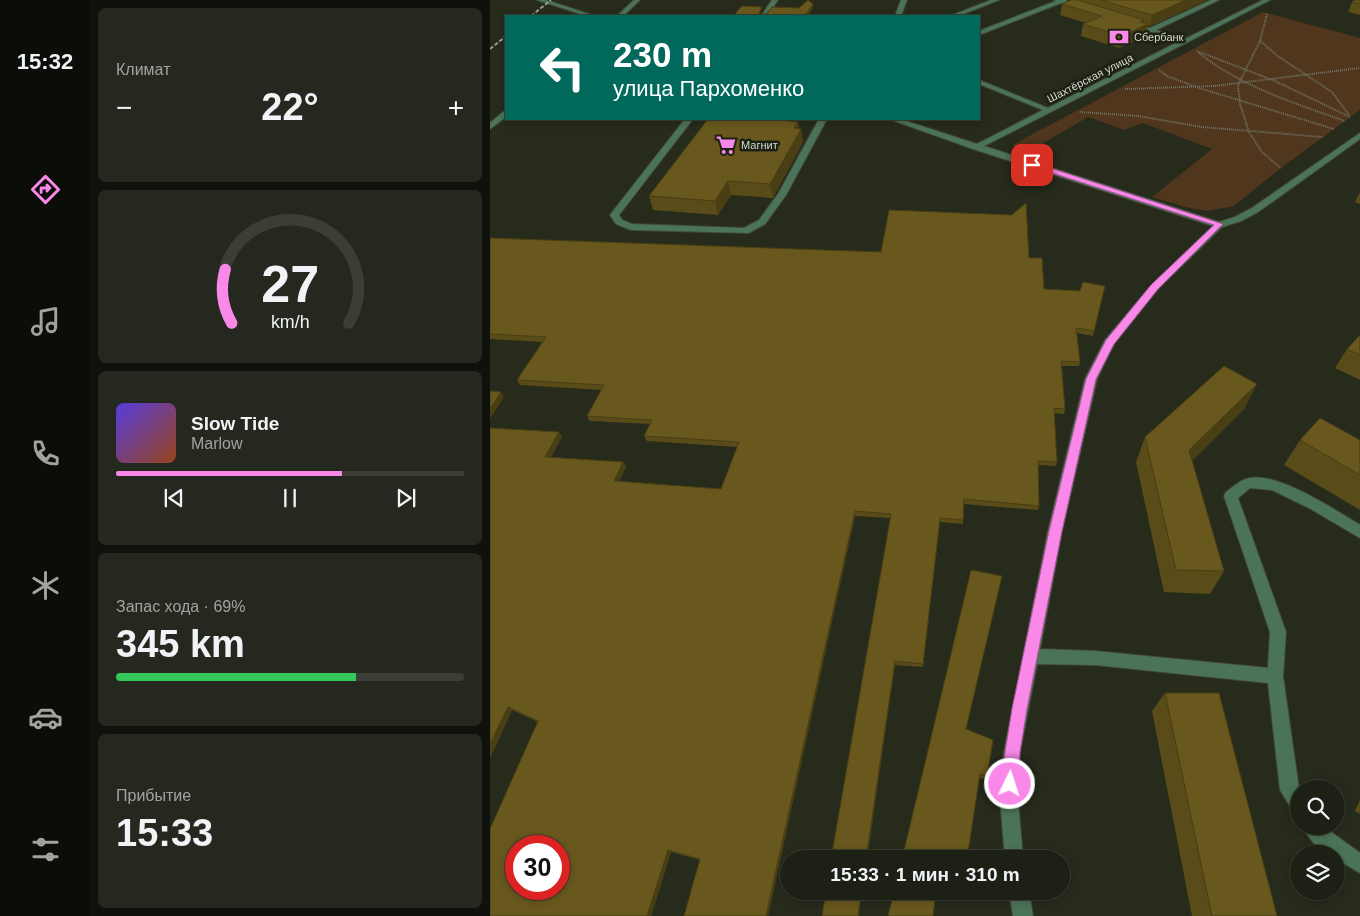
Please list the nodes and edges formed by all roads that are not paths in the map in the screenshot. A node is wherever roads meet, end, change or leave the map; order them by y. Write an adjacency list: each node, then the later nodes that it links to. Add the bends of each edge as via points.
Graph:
1 (540, 0): 10 (street)
2 (637, 0): 11 (street)
3 (775, 0): 12 (street)
4 (904, 0): 13 (street)
5 (996, 0): 14 (street)
6 (1060, 0): 9 (street); 17 (street)
7 (1216, 0): 16 (street)
8 (1267, 0): 18 (street, Шахтёрская улица)
9 (1081, 9)
10 (589, 15)
11 (621, 15)
12 (765, 15)
13 (898, 15)
14 (955, 15)
15 (1125, 22): 16 (street)
16 (1151, 30): 18 (street)
17 (980, 33)
18 (1186, 41): 20 (street, Шахтёрская улица)
19 (980, 82): 20 (street)
20 (1048, 110): 27 (street, Шахтёрская улица)
21 (505, 115): 25 (street)
22 (687, 120): 23 (street, via 614,215 619,222 631,227 746,231 762,222 782,195)
23 (823, 120)
24 (896, 120): 27 (street)
25 (490, 128)
26 (1360, 135): 28 (street, via 1255,210)
27 (976, 147): 28 (street)
28 (1219, 224): 30 (street, via 1155,287 1109,343 1098,362 1091,379 1055,531)
29 (1360, 532): 31 (street, via 1314,504 1274,485 1248,483 1231,496 1278,632)
30 (1030, 656): 31 (street, via 1095,658); 34 (street, via 1012,752 1009,799)
31 (1275, 676): 32 (street)
32 (1290, 792)
33 (1319, 835): 35 (street)
34 (1013, 850)
35 (1360, 864)
36 (1020, 900): 37 (street)
37 (1022, 916)

